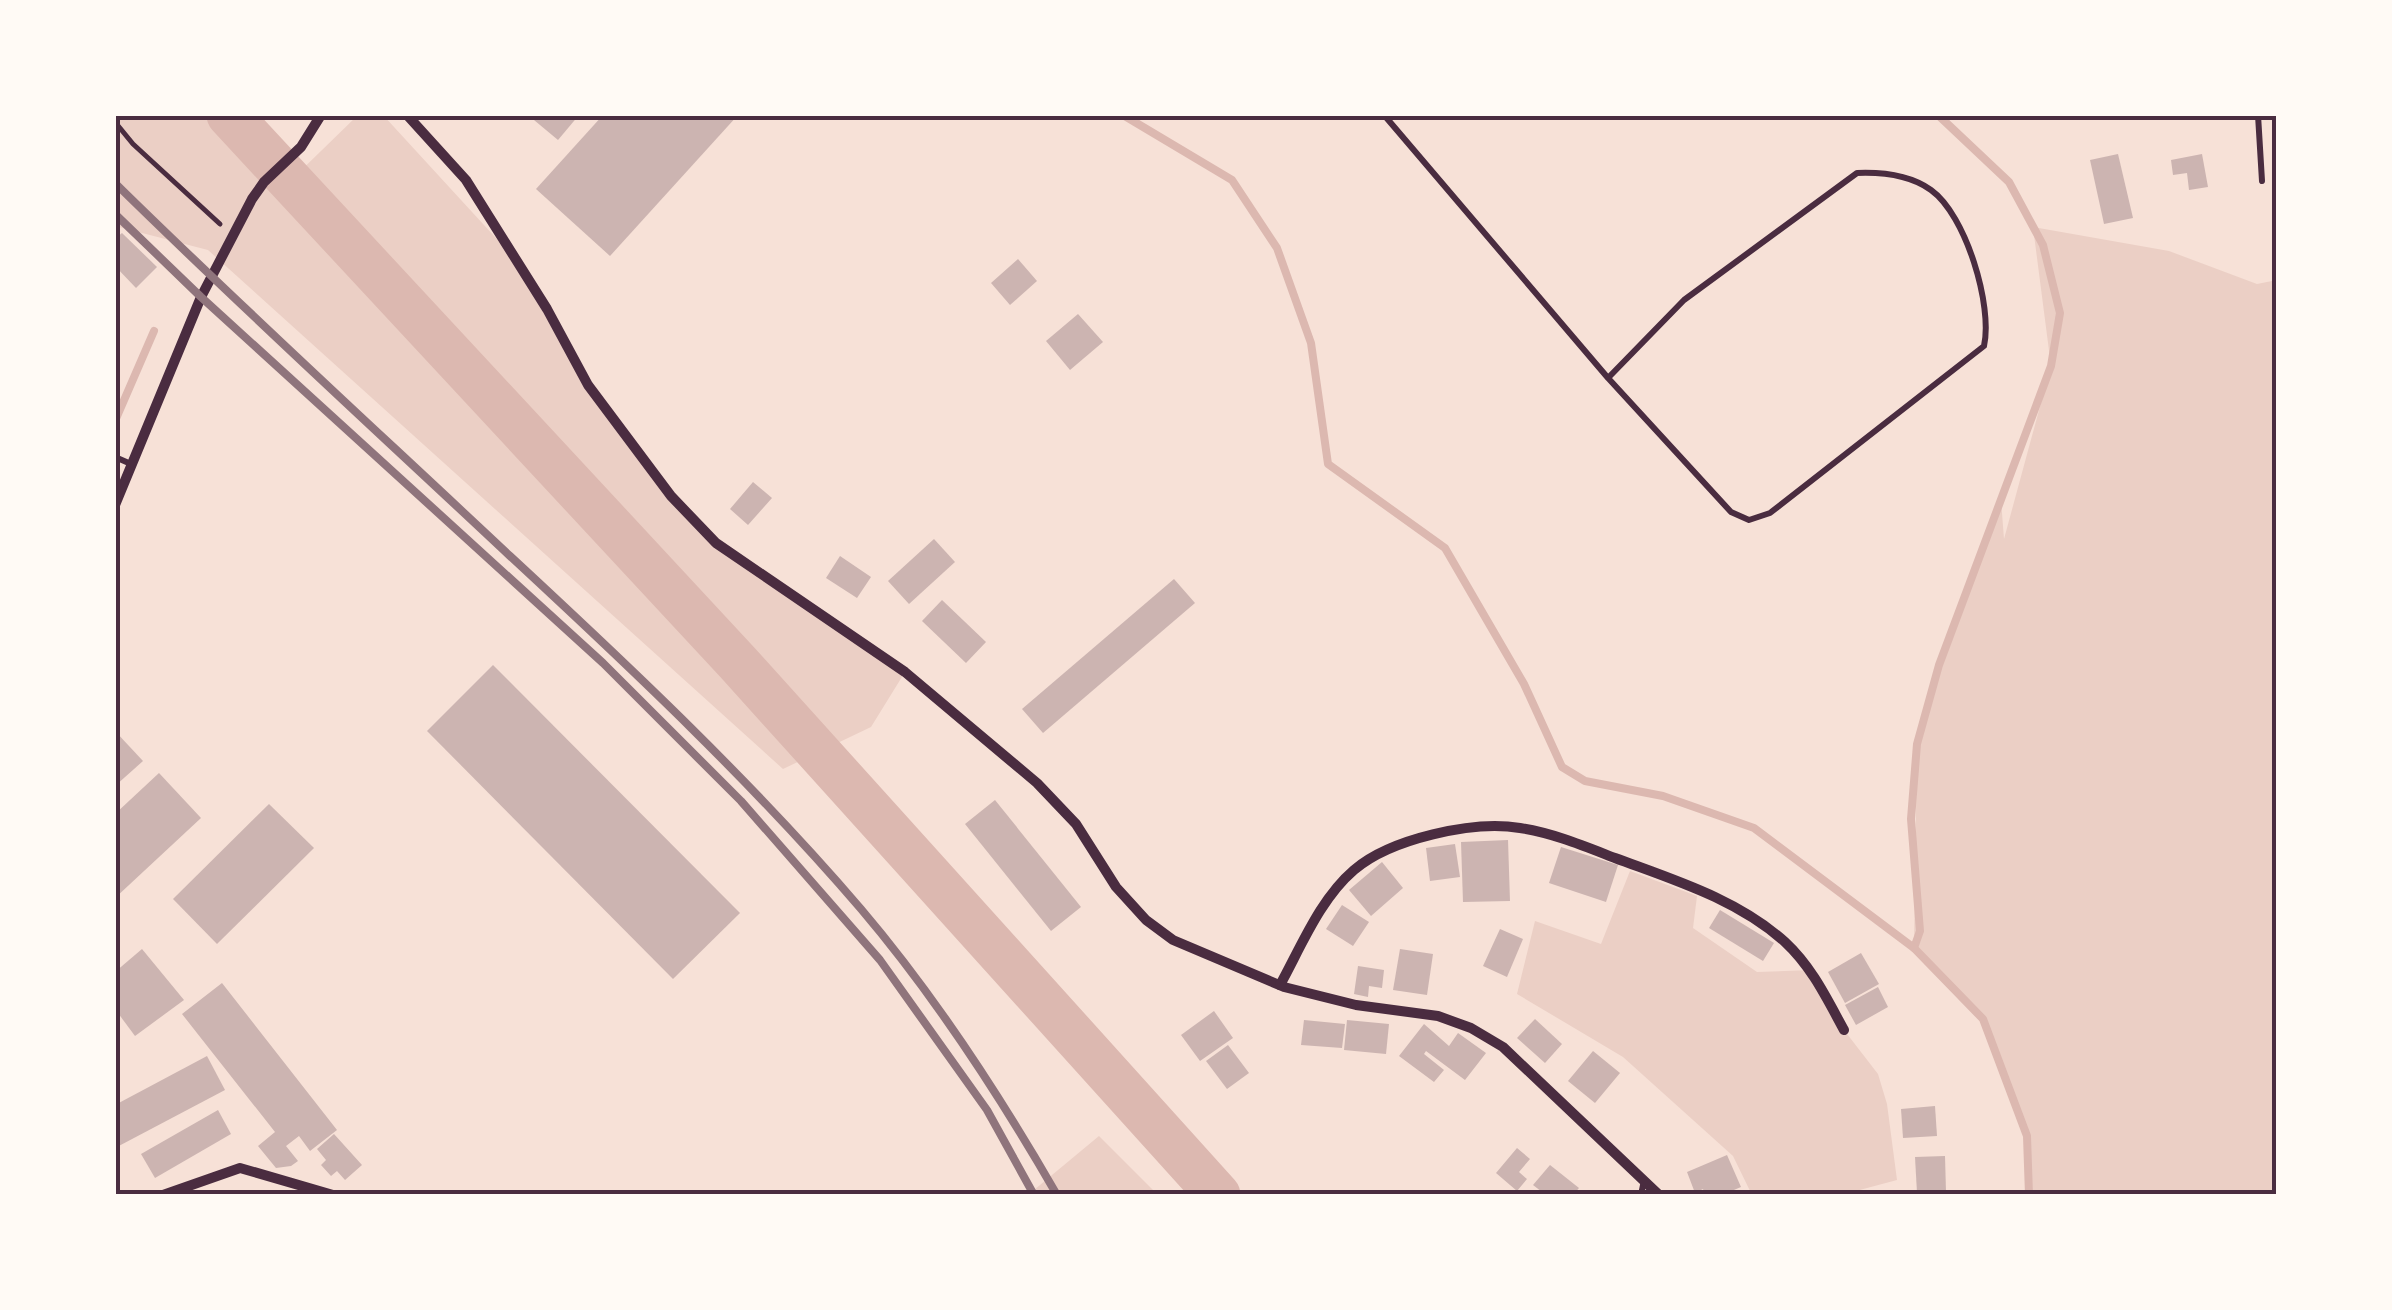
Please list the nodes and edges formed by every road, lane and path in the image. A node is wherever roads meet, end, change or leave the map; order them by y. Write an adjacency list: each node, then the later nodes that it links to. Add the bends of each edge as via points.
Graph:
1 (321, 115): 7 (street, via 301,147 252,198)
2 (408, 115): 12 (street, via 466,180 588,385 671,496 716,543 905,672 1037,784 1076,824 1146,920 1173,940)
3 (1384, 115): 8 (lane)
4 (2258, 115): 6 (lane)
5 (115, 122): 7 (path)
6 (2262, 181)
7 (234, 237): 10 (street, via 201,298)
8 (1608, 378): 8 (lane, via 1731,512 1748,520 1770,513 1984,346 1988,328 1971,255 1951,210 1930,189 1886,172 1857,173 1684,300)
9 (115, 457): 10 (lane)
10 (132, 464): 11 (street)
11 (115, 505)
12 (1280, 985): 13 (street, via 1333,890 1355,868 1381,852 1457,830 1518,827 1730,903 1811,970); 14 (street, via 1470,1028 1503,1048)
13 (1844, 1030)
14 (1644, 1179): 17 (lane); 18 (street)
15 (163, 1195): 16 (street, via 240,1168)
16 (334, 1195)
17 (1641, 1195)
18 (1660, 1195)

